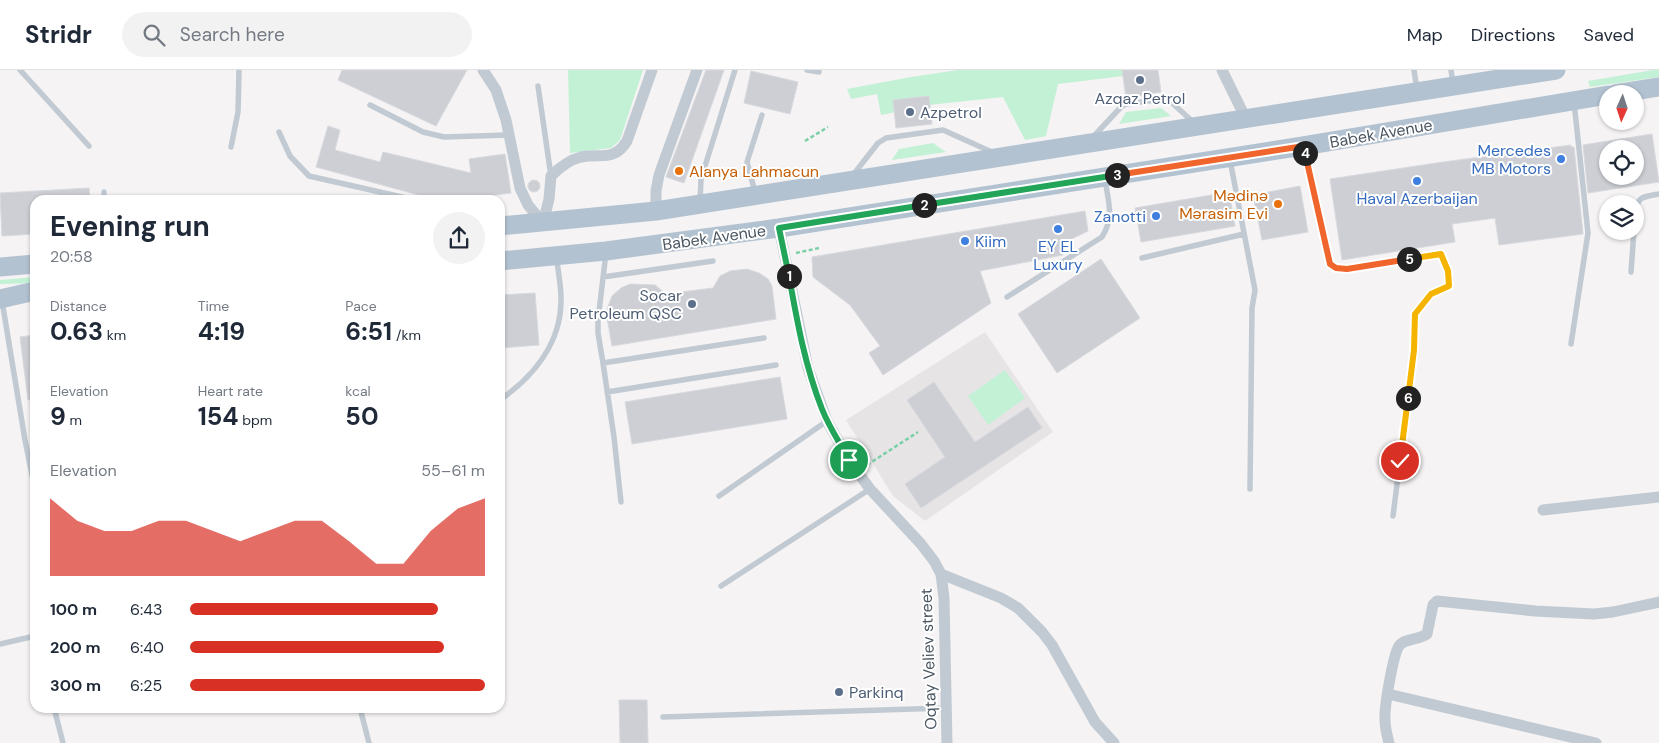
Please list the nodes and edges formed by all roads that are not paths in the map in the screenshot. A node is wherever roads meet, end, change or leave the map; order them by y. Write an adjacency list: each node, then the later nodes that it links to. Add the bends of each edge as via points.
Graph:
1 (20, 70): 26 (lane)
2 (239, 70): 28 (lane, via 238,112)
3 (483, 70): 24 (street, via 496,90)
4 (652, 70): 31 (street, via 621,150 612,155 580,157)
5 (697, 70): 39 (street, via 659,175)
6 (735, 70): 38 (lane, via 701,179)
7 (808, 70): 11 (lane)
8 (1222, 70): 21 (street)
9 (1414, 70): 16 (lane)
10 (1556, 70): 12 (main road, Babek Avenue)
11 (818, 72)
12 (1452, 78): 16 (main road, Babek Avenue)
13 (538, 86): 31 (lane)
14 (1659, 87): 15 (main road)
15 (1644, 89)
16 (1418, 91): 21 (main road, Babek Avenue)
17 (1599, 96): 18 (main road, Babek Avenue)
18 (1574, 100): 27 (main road, Babek Avenue); 59 (lane, via 1588,233)
19 (370, 105): 24 (lane, via 423,132 444,137)
20 (762, 115): 36 (lane, via 747,162)
21 (1246, 119): 22 (main road, Babek Avenue)
22 (1198, 127): 25 (main road, Babek Avenue); 25 (lane, via 1164,99 1126,104)
23 (279, 132): 35 (lane, via 290,156 309,176)
24 (509, 134): 40 (street, via 520,188 528,205)
25 (1088, 144): 29 (main road, Babek Avenue)
26 (89, 146)
27 (1304, 146): 30 (main road, Babek Avenue); 72 (lane, via 1330,264 1347,269 1441,254 1448,271 1449,286 1431,294 1415,314 1414,350)
28 (231, 147)
29 (1002, 157): 33 (main road, Babek Avenue); 33 (lane, via 943,130 886,138 878,143)
30 (1230, 158): 32 (main road, Babek Avenue); 43 (lane)
31 (551, 176): 40 (street)
32 (1105, 177): 42 (main road, Babek Avenue); 55 (lane, via 1110,216 1109,226 1102,237)
33 (847, 182): 36 (main road, Babek Avenue)
34 (1659, 194): 37 (lane)
35 (393, 195)
36 (756, 196): 38 (main road, Babek Avenue)
37 (1644, 197)
38 (700, 205): 39 (main road, Babek Avenue)
39 (656, 211): 40 (main road, Babek Avenue)
40 (543, 223): 41 (main road, Babek Avenue)
41 (505, 226)
42 (779, 228): 45 (main road, Babek Avenue); 64 (street, Oqtay Veliev street, via 808,368)
43 (1244, 234): 47 (lane); 67 (lane, via 1255,290 1252,308)
44 (1633, 240): 52 (lane)
45 (606, 251): 46 (main road, Babek Avenue); 53 (lane)
46 (556, 257): 49 (main road, Babek Avenue); 63 (lane, via 562,297 560,318 552,342 539,366)
47 (1142, 258)
48 (714, 260): 53 (lane)
49 (505, 262)
50 (30, 264): 51 (main road)
51 (0, 267)
52 (1631, 272)
53 (603, 277): 60 (lane, via 598,320)
54 (30, 292): 57 (main road)
55 (1007, 296)
56 (30, 299): 57 (main road)
57 (0, 300): 65 (lane)
58 (764, 338): 60 (lane)
59 (1571, 344)
60 (603, 363): 62 (lane)
61 (776, 365): 62 (lane)
62 (607, 392): 70 (lane)
63 (505, 396)
64 (827, 422): 66 (street, Oqtay Veliev street); 68 (lane)
65 (30, 465)
66 (870, 489): 73 (street, Oqtay Veliev street, via 921,544); 74 (lane)
67 (1250, 489)
68 (719, 496)
69 (1659, 497): 71 (street)
70 (621, 502)
71 (1543, 510)
72 (1393, 516)
73 (941, 574): 79 (street, Oqtay Veliev street); 86 (street, via 1018,608 1052,645 1095,722)
74 (721, 586)
75 (1659, 602): 78 (street, via 1594,614 1437,601 1427,634 1398,646)
76 (30, 637): 77 (lane)
77 (0, 644)
78 (1388, 694): 87 (street, via 1385,718); 88 (street)
79 (946, 708): 82 (lane); 85 (street, Oqtay Veliev street)
80 (55, 713): 83 (lane)
81 (361, 713): 84 (lane)
82 (663, 717)
83 (63, 743)
84 (369, 743)
85 (947, 743)
86 (1114, 743)
87 (1389, 743)
88 (1596, 743)

